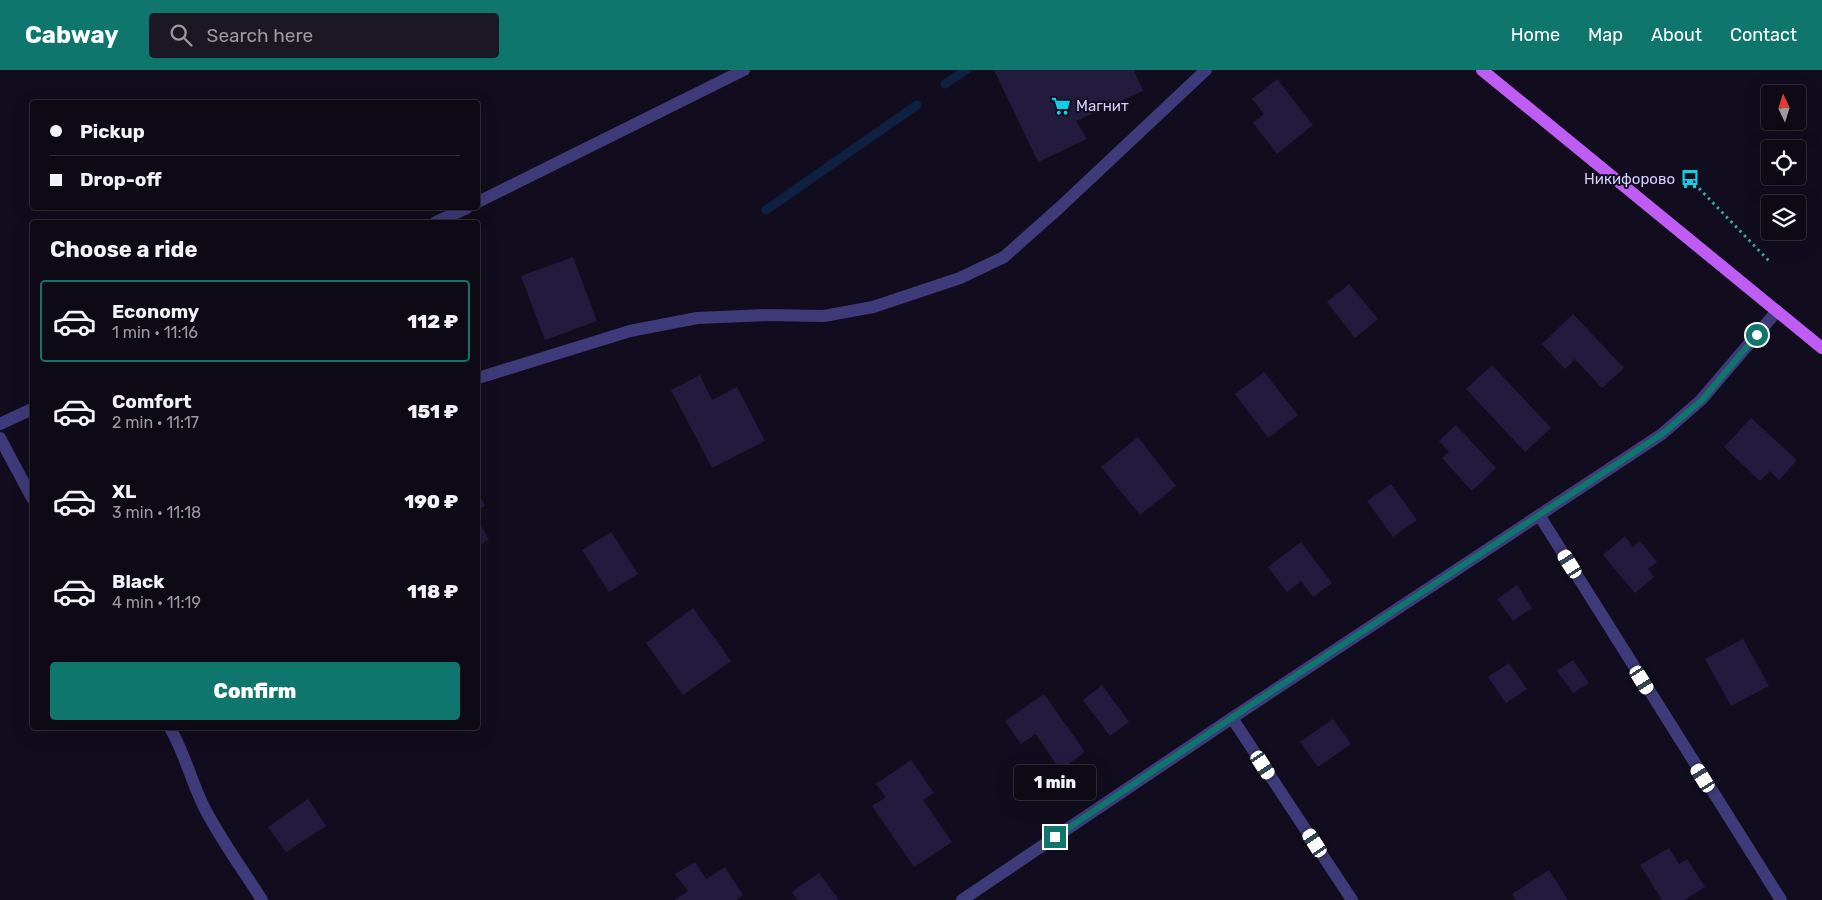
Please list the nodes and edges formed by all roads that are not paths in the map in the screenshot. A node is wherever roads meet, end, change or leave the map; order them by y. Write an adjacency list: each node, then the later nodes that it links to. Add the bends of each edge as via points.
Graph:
1 (744, 70): 4 (street)
2 (1206, 70): 9 (street, via 1004,257 960,278 873,307 824,316 697,318 630,331)
3 (1482, 70): 7 (main road)
4 (480, 201)
5 (462, 210): 6 (street)
6 (440, 220)
7 (1777, 312): 8 (main road); 14 (street, via 1702,400 1662,434)
8 (1822, 348)
9 (480, 377)
10 (30, 410): 11 (street)
11 (0, 424)
12 (0, 438): 13 (street)
13 (30, 494)
14 (1540, 515): 15 (street); 20 (street)
15 (1232, 718): 18 (street); 19 (street)
16 (171, 730): 17 (street, via 205,810)
17 (262, 900)
18 (962, 900)
19 (1352, 900)
20 (1781, 900)

